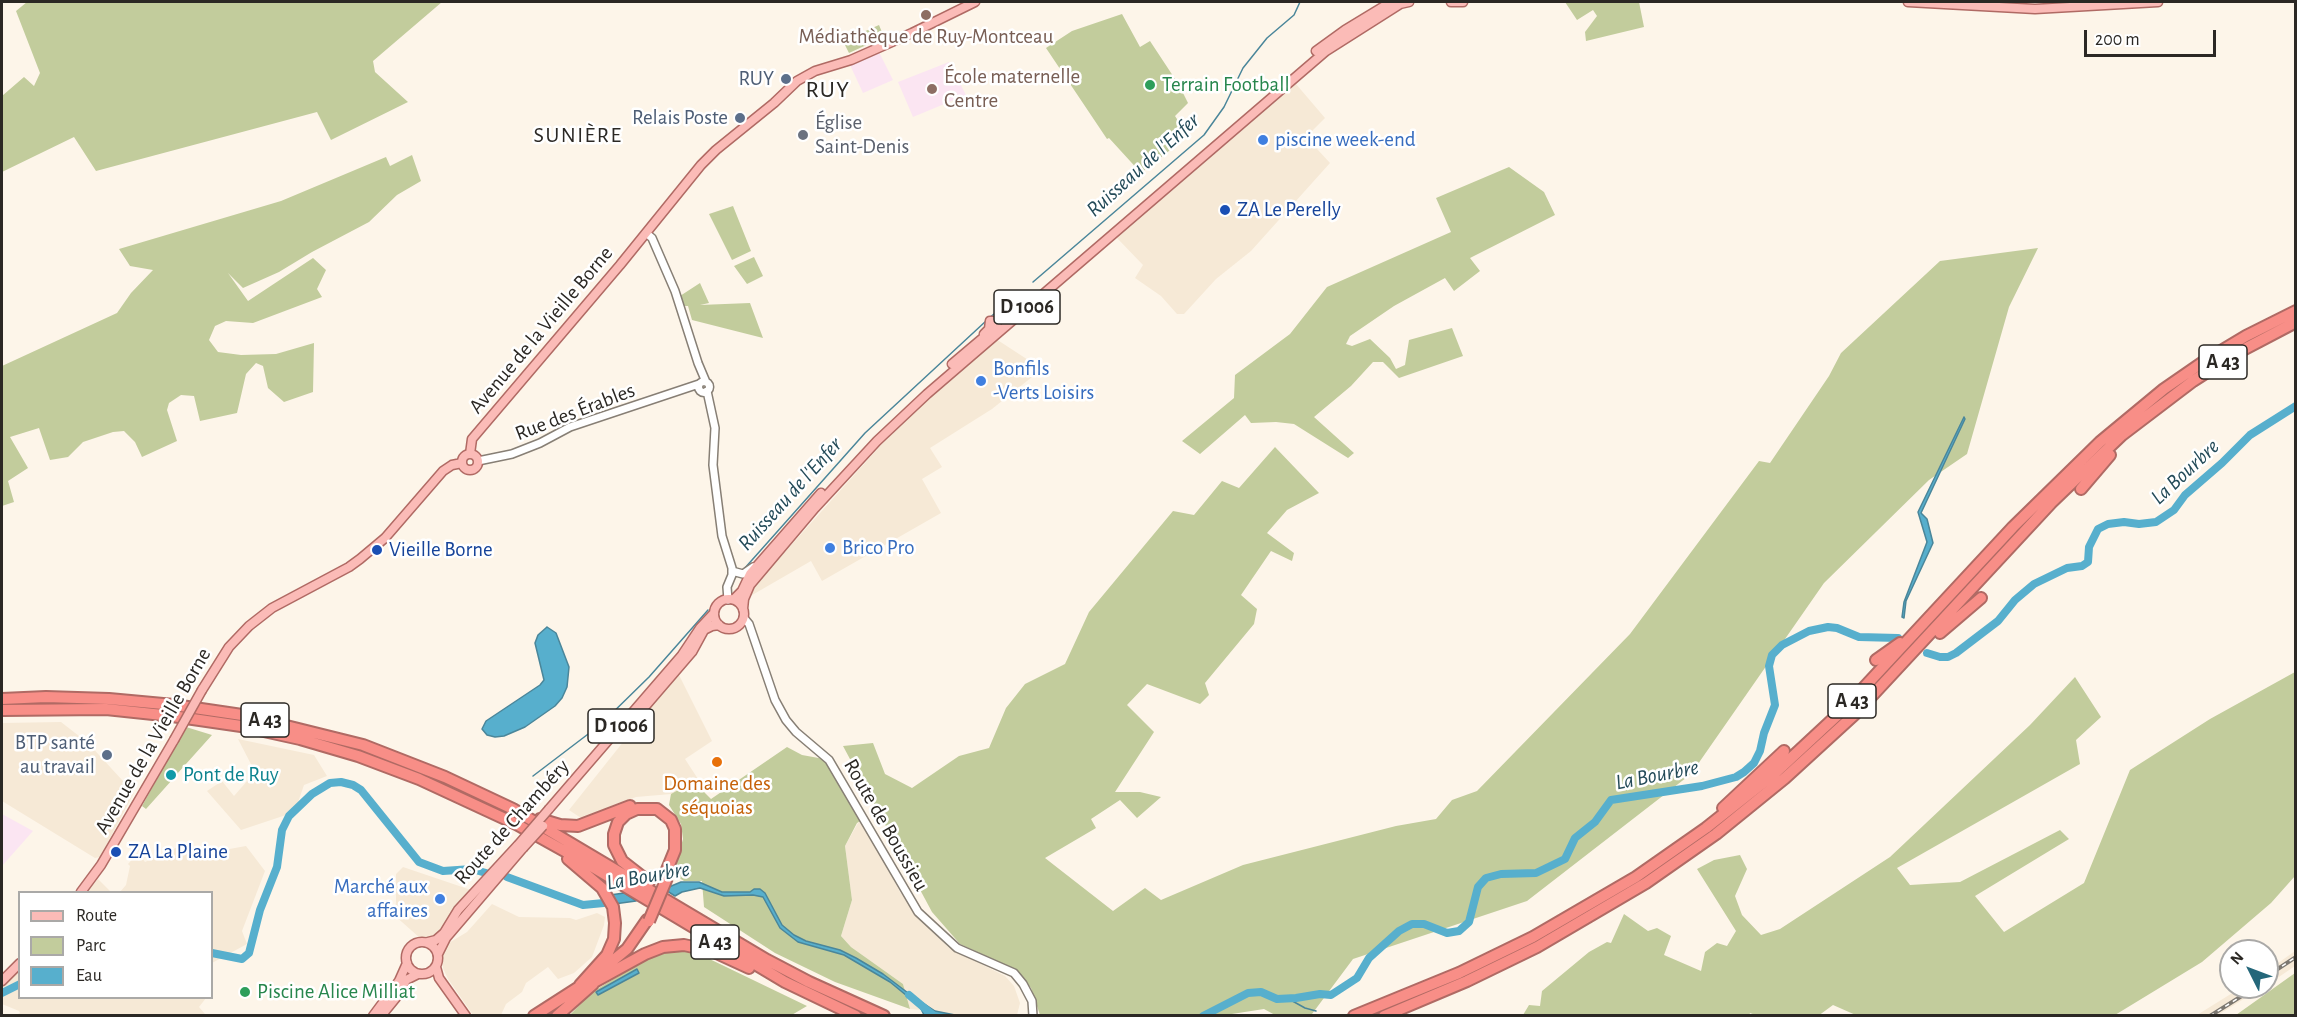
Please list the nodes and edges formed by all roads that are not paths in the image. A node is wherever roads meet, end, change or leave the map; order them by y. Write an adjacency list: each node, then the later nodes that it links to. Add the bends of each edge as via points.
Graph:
1 (975, 2): 8 (main road, Avenue de la Vieille Borne, via 797,81 701,165)
2 (1391, 2): 17 (main road, D 1006, via 1322,46 974,345 873,438)
3 (1409, 2): 23 (main road, D 1006, via 1326,51 927,394 877,441 750,585)
4 (1451, 2): 5 (main road)
5 (1463, 2)
6 (1908, 2): 7 (main road, via 2035,9)
7 (2158, 2)
8 (646, 232): 11 (street, via 675,291); 13 (main road, Avenue de la Vieille Borne, via 472,439)
9 (2295, 311): 18 (highway, A 43, via 2216,354 2147,402 2072,467)
10 (2295, 322): 12 (highway, A 43, via 2235,354)
11 (702, 387): 14 (street, Rue des Érables, via 570,427 512,454); 19 (street, via 716,428 713,465 722,536)
12 (2172, 396): 16 (highway, via 2114,450); 28 (highway, A 43, via 2115,442 2051,503)
13 (470, 454): 14 (main road); 15 (main road, Avenue de la Vieille Borne)
14 (478, 461): 15 (main road, Avenue de la Vieille Borne, via 472,470)
15 (462, 463): 37 (main road, Avenue de la Vieille Borne, bridge, via 443,471 385,538 360,559 272,608 229,647 101,865)
16 (2081, 489)
17 (772, 548): 19 (street, via 750,570 742,574); 21 (main road, D 1006, via 750,574 742,591)
18 (1983, 559): 25 (highway, via 1900,642); 34 (highway, A 43, via 1818,734 1740,802)
19 (732, 570): 21 (street, via 727,587)
20 (1981, 598): 28 (highway)
21 (731, 600): 22 (main road, via 718,604); 23 (main road, via 741,604)
22 (714, 613): 24 (main road); 31 (main road, Route de Chambéry / D 1006)
23 (743, 614): 24 (main road, via 736,628 728,630); 57 (street, Route de Boussieu, via 786,720 829,760 918,912 957,948 1014,973 1032,1001)
24 (719, 625): 31 (main road, Route de Chambéry / D 1006, via 705,630 685,661)
25 (1876, 660)
26 (2, 699): 30 (highway, A 43, via 109,699 242,715 363,745)
27 (2, 710): 32 (highway, A 43, via 106,709 241,726 300,739 419,779)
28 (1855, 714): 59 (highway, A 43, via 1763,797 1647,883 1527,952)
29 (1784, 750): 34 (highway)
30 (513, 809): 35 (highway, via 573,826 642,804 662,807 675,820 679,836 678,850); 36 (highway, A 43)
31 (551, 811): 33 (main road, Route de Chambéry / D 1006, bridge)
32 (542, 838): 47 (highway, A 43); 48 (highway, via 594,880 613,907 612,946 602,963)
33 (521, 846): 39 (main road, Route de Chambéry / D 1006, via 458,910 444,933); 40 (main road, Route de Chambéry / D 1006, via 446,938)
34 (1658, 862): 58 (highway, A 43, via 1505,952)
35 (665, 878): 36 (highway, via 675,850 671,820 657,809 641,808 626,814 615,830 615,849); 38 (highway, bridge)
36 (651, 887): 56 (highway, A 43, via 788,972)
37 (82, 891)
38 (648, 920): 46 (highway, via 632,948); 48 (highway, via 627,949)
39 (428, 942): 40 (main road); 41 (main road, via 413,944 406,953)
40 (438, 954): 43 (main road)
41 (406, 963): 44 (main road); 49 (main road, via 399,981)
42 (18, 965): 45 (main road)
43 (436, 967): 44 (main road); 52 (main road, via 439,978)
44 (422, 974): 50 (main road, via 406,980); 51 (main road, via 435,982)
45 (2, 981)
46 (594, 982): 47 (highway, via 645,954 684,945 712,951); 54 (highway)
47 (785, 982): 55 (highway, A 43)
48 (580, 985): 53 (highway)
49 (373, 1016)
50 (381, 1016)
51 (460, 1016)
52 (466, 1016)
53 (534, 1016)
54 (557, 1016)
55 (856, 1016)
56 (884, 1016)
57 (1033, 1016)
58 (1354, 1016)
59 (1384, 1016)

